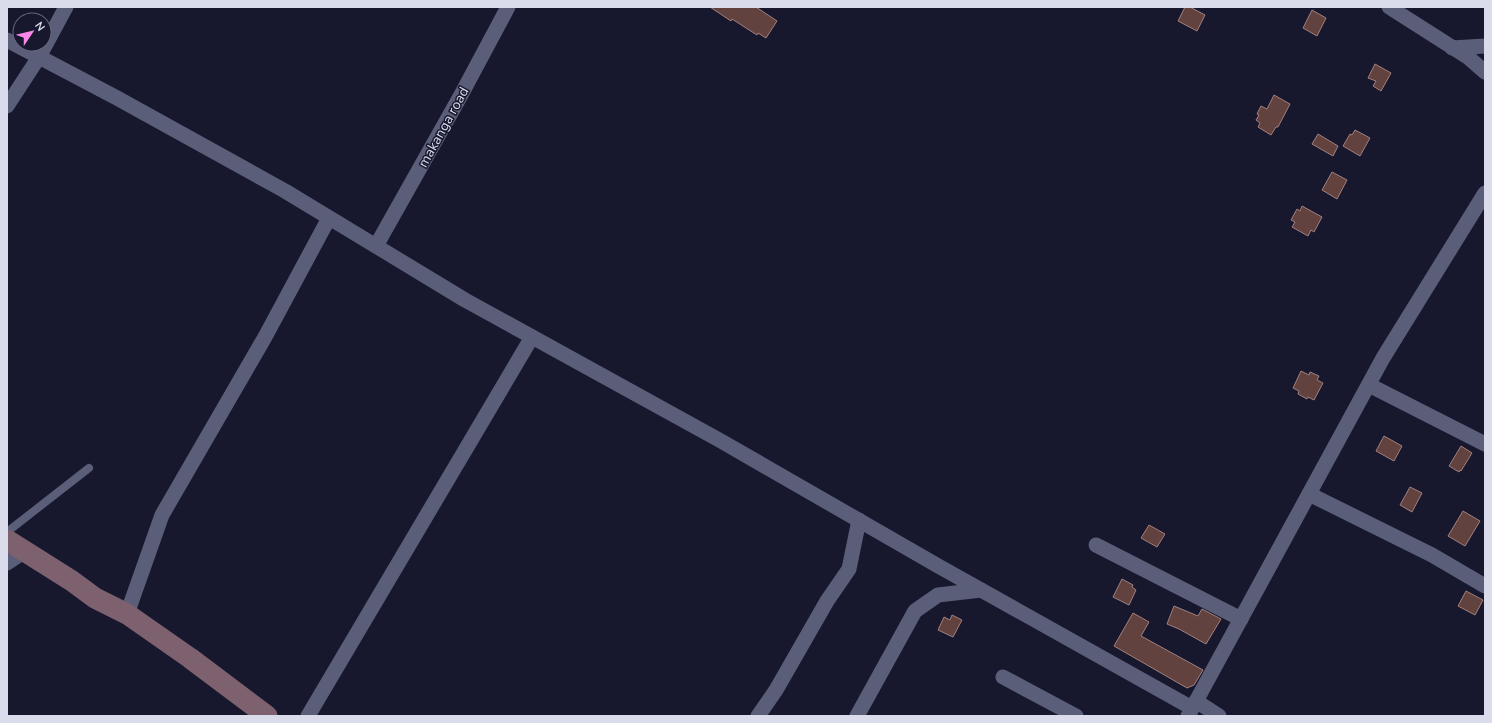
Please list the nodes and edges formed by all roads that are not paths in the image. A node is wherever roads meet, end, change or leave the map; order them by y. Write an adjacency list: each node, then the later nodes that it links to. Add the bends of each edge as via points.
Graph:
1 (66, 7): 7 (street)
2 (508, 7): 12 (street, makanga road, via 462,95)
3 (1389, 7): 6 (street)
4 (7, 40): 7 (street)
5 (1485, 46): 6 (street)
6 (1452, 48): 8 (street)
7 (39, 57): 9 (street); 11 (street, via 264,179)
8 (1485, 72)
9 (7, 106)
10 (1485, 193): 14 (street)
11 (329, 218): 12 (street); 26 (street, via 265,337 162,515)
12 (376, 246): 13 (street)
13 (532, 337): 18 (street); 31 (street)
14 (1369, 385): 15 (street); 17 (street)
15 (1485, 444)
16 (89, 468): 19 (lane)
17 (1309, 494): 24 (street, via 1432,555); 27 (street)
18 (859, 520): 25 (street); 32 (street, via 849,569)
19 (7, 532)
20 (7, 540): 22 (street)
21 (1096, 545): 27 (street)
22 (25, 551): 23 (street); 26 (street, via 95,598)
23 (7, 563)
24 (1485, 586)
25 (981, 590): 29 (street); 33 (street, via 938,595 915,611)
26 (127, 614): 30 (street)
27 (1241, 619): 29 (street)
28 (1003, 677): 34 (street)
29 (1192, 708): 35 (street)
30 (267, 716)
31 (308, 716)
32 (758, 716)
33 (857, 716)
34 (1076, 716)
35 (1219, 716)

